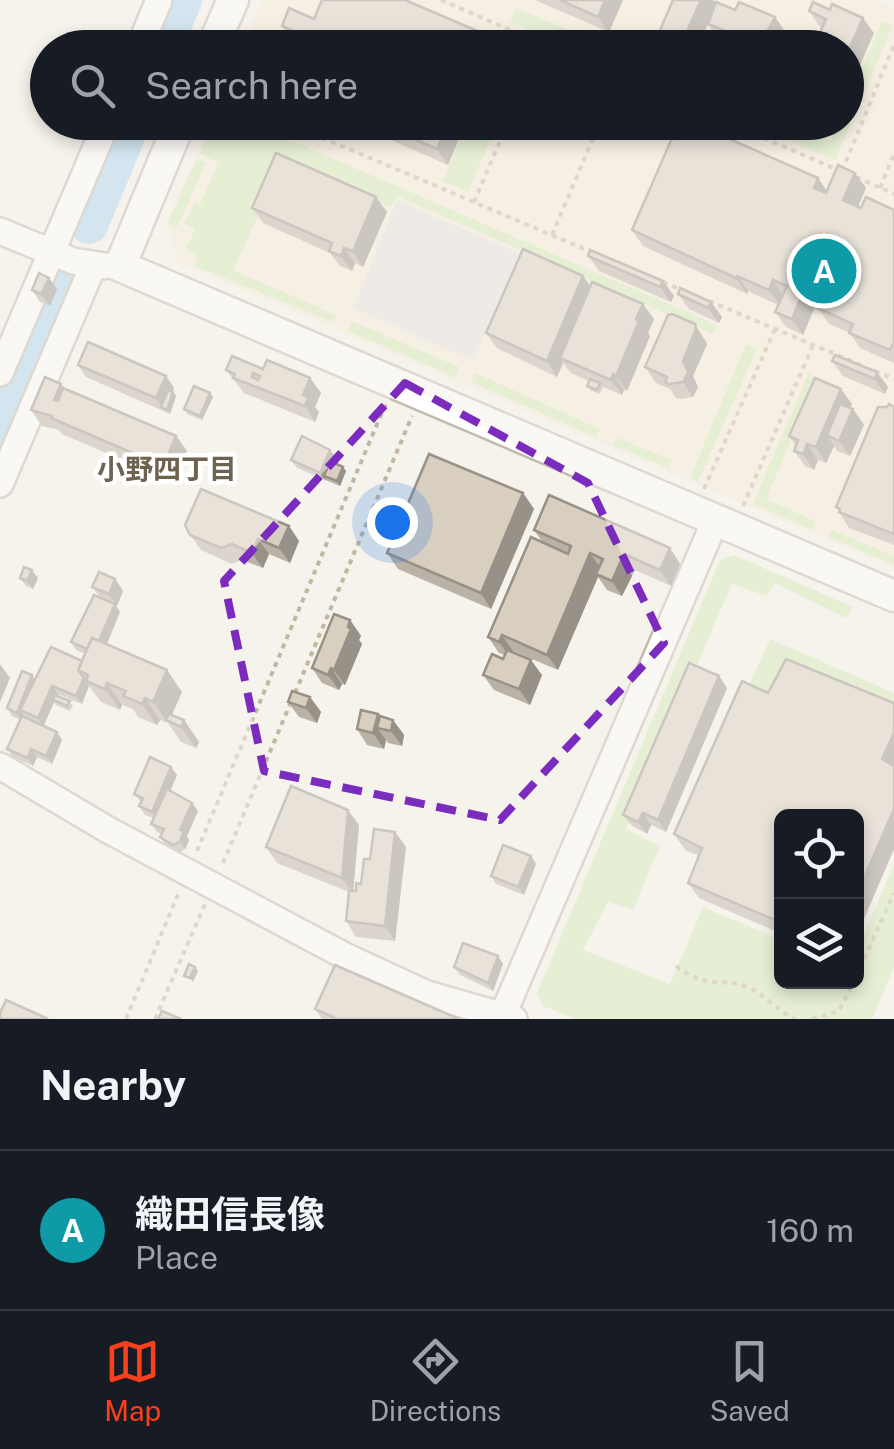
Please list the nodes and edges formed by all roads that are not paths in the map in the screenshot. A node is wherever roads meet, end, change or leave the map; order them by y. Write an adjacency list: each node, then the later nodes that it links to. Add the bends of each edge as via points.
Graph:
1 (159, 0): 3 (street)
2 (232, 0): 4 (street)
3 (146, 30)
4 (220, 30)
5 (99, 140): 8 (street)
6 (171, 140): 9 (street)
7 (0, 231): 8 (street)
8 (51, 253): 9 (street); 10 (street)
9 (106, 266): 11 (street); 12 (street)
10 (0, 374)
11 (0, 484)
12 (719, 508): 13 (street); 15 (street)
13 (894, 596)
14 (0, 766): 15 (street, via 212,887 427,994)
15 (506, 1018)

